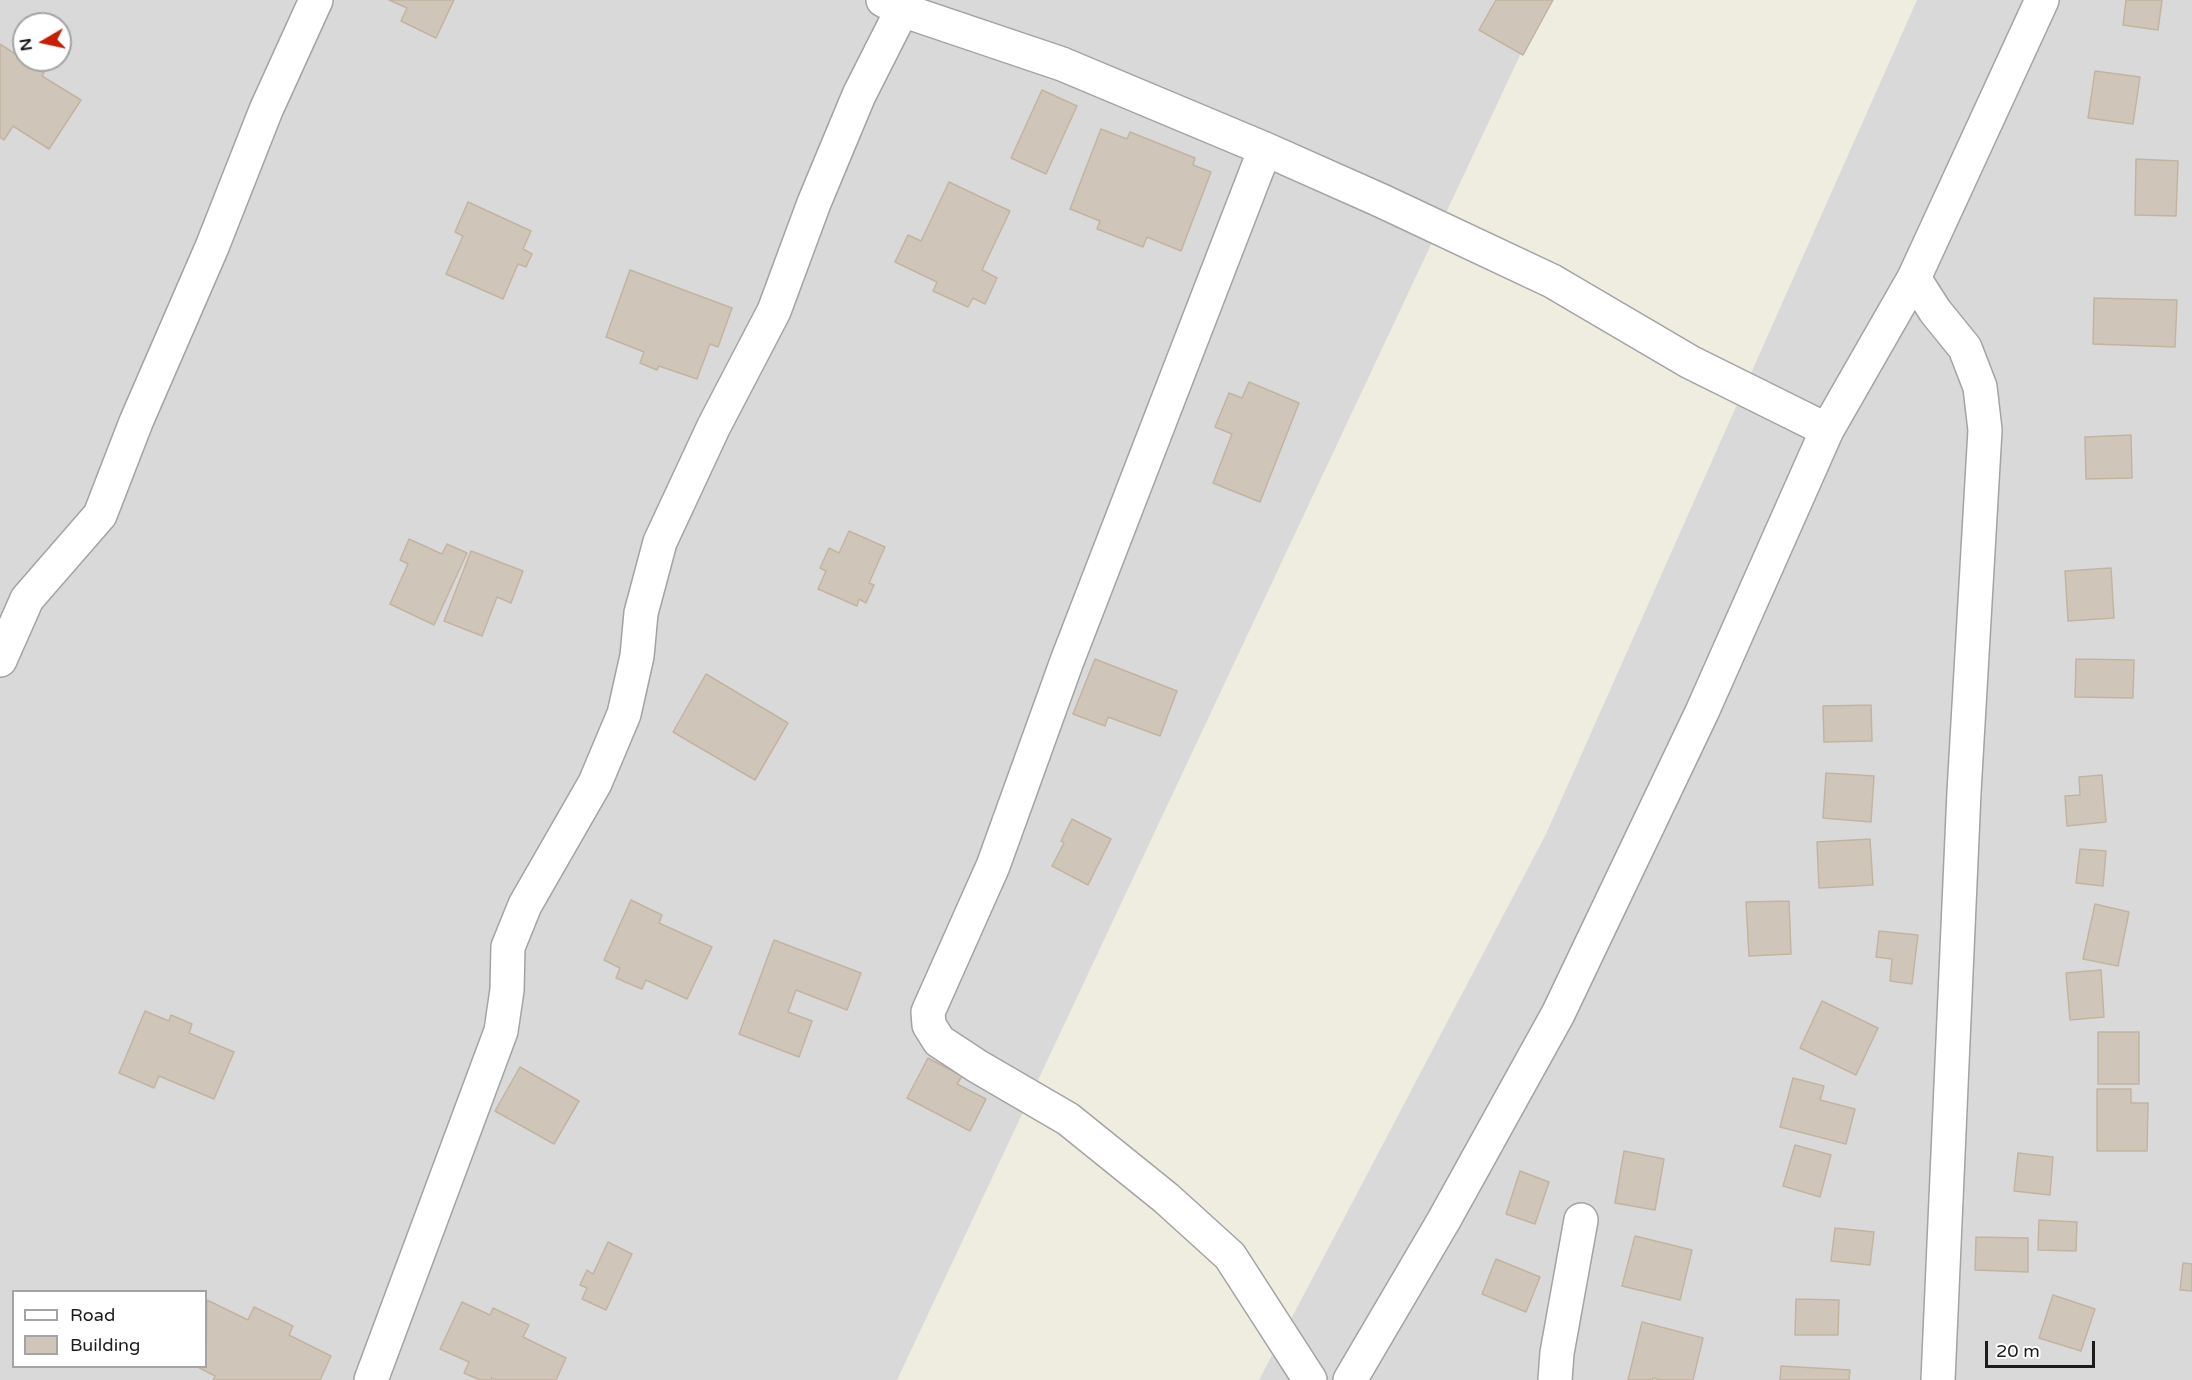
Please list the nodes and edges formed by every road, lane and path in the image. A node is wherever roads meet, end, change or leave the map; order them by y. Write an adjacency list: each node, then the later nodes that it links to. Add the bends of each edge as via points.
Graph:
1 (316, 0): 7 (street, via 266,110 100,516 27,599)
2 (2042, 0): 5 (street)
3 (893, 5): 4 (street, via 1062,64); 9 (street, via 774,311 660,542 641,613 637,656 624,714 595,783 525,905 507,947 507,990 501,1031)
4 (1265, 148): 6 (street, via 1552,281 1690,362); 10 (street, via 1071,650 993,866 928,1012 929,1024 939,1041 1068,1119 1230,1256)
5 (1914, 278): 6 (street); 13 (street, via 1965,348 1980,387 1985,430 1964,792)
6 (1827, 430): 11 (street, via 1702,712 1558,1014)
7 (0, 660)
8 (1581, 1220): 12 (street)
9 (371, 1380)
10 (1310, 1380)
11 (1350, 1380)
12 (1555, 1380)
13 (1938, 1380)

